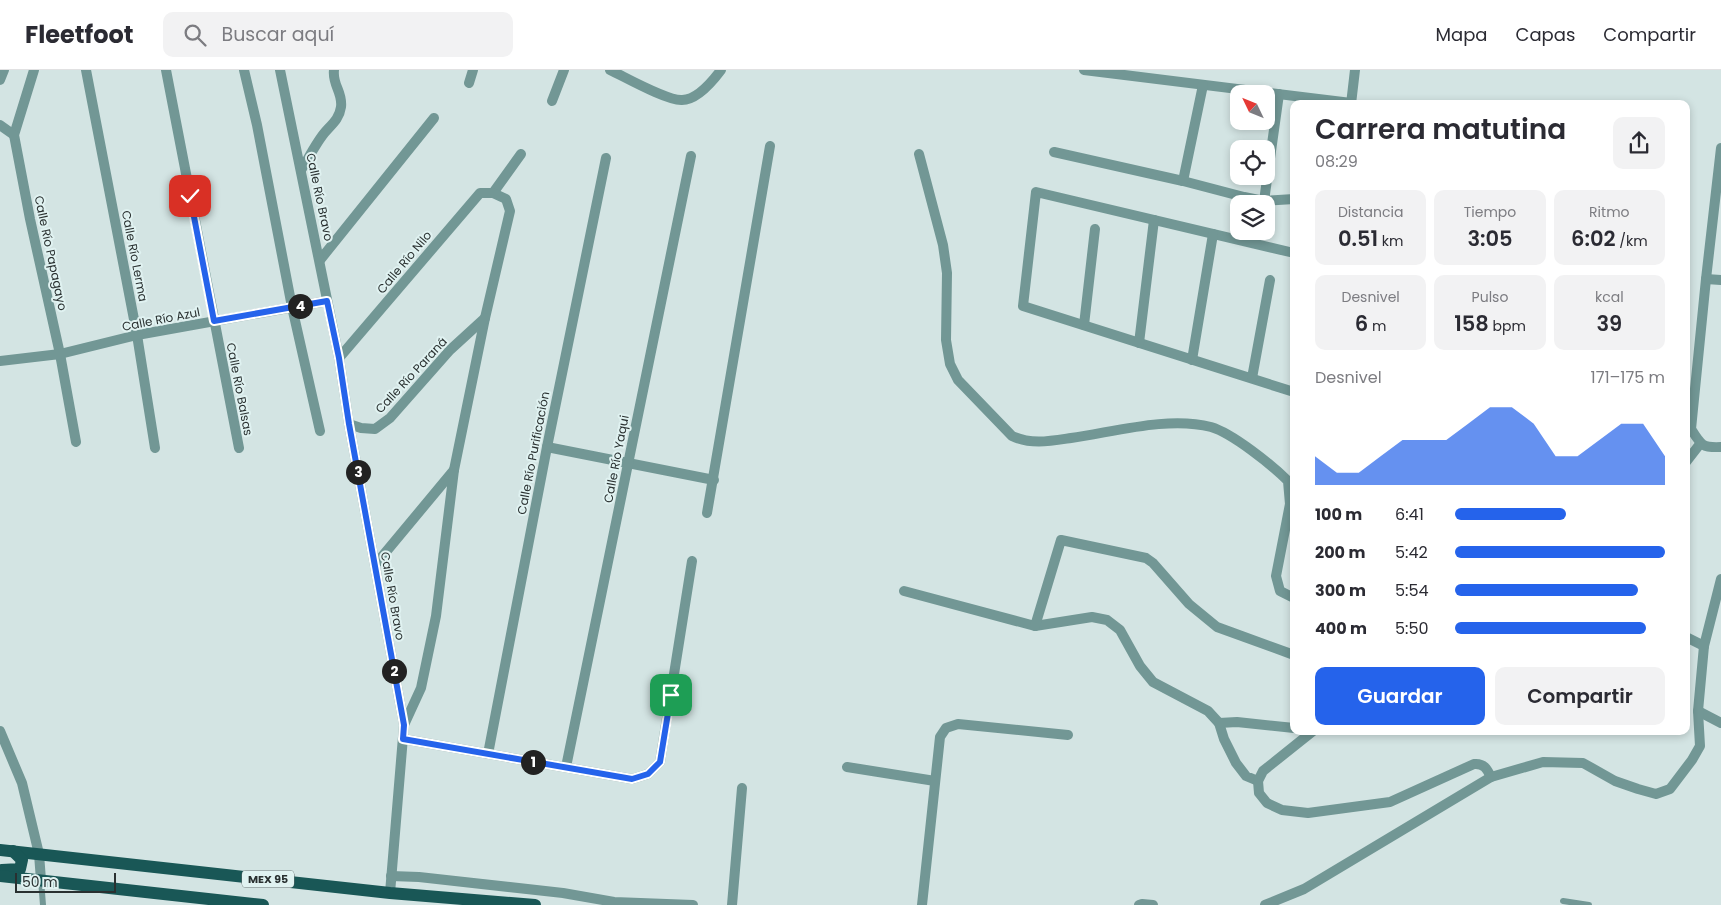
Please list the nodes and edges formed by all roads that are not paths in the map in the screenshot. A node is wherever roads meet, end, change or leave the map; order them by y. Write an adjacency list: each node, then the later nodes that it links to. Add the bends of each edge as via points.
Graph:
1 (4, 70): 14 (street)
2 (34, 70): 23 (street, Calle Río Papagayo)
3 (86, 70): 51 (street, Calle Río Lerma)
4 (166, 70): 49 (street, Calle Río Balsas)
5 (244, 70): 47 (street)
6 (280, 70): 31 (street, Calle Río Bravo)
7 (334, 70): 31 (street, via 333,79 341,94 336,122 323,135)
8 (473, 70): 15 (street)
9 (564, 70): 20 (street)
10 (610, 70): 11 (street, via 662,95 682,100 697,95)
11 (721, 70)
12 (1084, 70): 16 (street)
13 (1355, 70): 19 (street)
14 (0, 80)
15 (469, 83)
16 (1203, 85): 17 (street); 32 (street)
17 (1279, 94): 18 (street); 35 (street)
18 (1327, 100)
19 (1351, 100)
20 (552, 101)
21 (434, 118): 42 (street)
22 (0, 125): 23 (street)
23 (14, 135): 53 (street, Calle Río Papagayo)
24 (770, 146): 70 (street)
25 (1721, 148): 43 (street)
26 (1054, 152): 32 (street)
27 (521, 154): 33 (street)
28 (919, 154): 72 (street, via 943,244 947,273 946,340 950,364 958,380 1012,436 1023,442 1051,441 1160,424 1212,428 1240,442 1277,470 1288,481)
29 (690, 156): 68 (street, Calle Río Yaqui)
30 (606, 158): 63 (street, Calle Río Purificación)
31 (301, 170): 42 (street, Calle Río Bravo)
32 (1184, 180): 34 (street)
33 (493, 192): 48 (street, via 506,199 510,211); 54 (street, Calle Río Nilo, via 480,193)
34 (1237, 195)
35 (1265, 195)
36 (1290, 199): 37 (street)
37 (1275, 200)
38 (1154, 220): 40 (street); 50 (street, via 1036,192 1023,306); 52 (street)
39 (1095, 229): 50 (street)
40 (1213, 234): 41 (street); 55 (street)
41 (1290, 252)
42 (320, 260): 46 (street, Calle Río Bravo)
43 (1706, 279): 45 (street); 62 (street, via 1691,429)
44 (1270, 280): 57 (street)
45 (1721, 280)
46 (327, 301): 47 (street, Calle Río Azul); 54 (street, Calle Río Bravo)
47 (292, 307): 49 (street, Calle Río Azul); 60 (street)
48 (485, 318): 59 (street, Calle Río Paraná, via 450,350 390,418 375,429); 69 (street)
49 (214, 321): 51 (street, Calle Río Azul); 66 (street, Calle Río Balsas)
50 (1084, 325): 52 (street)
51 (137, 335): 53 (street, Calle Río Azul); 65 (street, Calle Río Lerma)
52 (1140, 343): 55 (street)
53 (60, 354): 56 (street, Calle Río Azul); 61 (street, Calle Río Papagayo)
54 (339, 358): 59 (street, Calle Río Bravo)
55 (1192, 360): 57 (street)
56 (0, 361)
57 (1252, 378): 58 (street)
58 (1290, 391)
59 (349, 424): 75 (street, Calle Río Bravo)
60 (320, 431)
61 (76, 442)
62 (1700, 444): 64 (street, via 1709,448); 67 (street)
63 (547, 447): 68 (street); 92 (street, Calle Río Purificación)
64 (1721, 447)
65 (155, 448)
66 (239, 448)
67 (1690, 457)
68 (629, 462): 70 (street); 93 (street, Calle Río Yaqui)
69 (454, 470): 75 (street); 86 (street, via 436,616 421,688)
70 (714, 480): 73 (street)
71 (1290, 504): 78 (street, via 1276,576 1280,591)
72 (1290, 504)
73 (707, 513)
74 (692, 561): 93 (street, via 660,762 648,774 632,779)
75 (375, 565): 86 (street, Calle Río Bravo)
76 (1721, 579): 81 (street)
77 (904, 591): 79 (street)
78 (1290, 596)
79 (1035, 626): 82 (street, via 1061,540 1146,558 1189,604 1217,627); 84 (street, via 1092,617 1107,620 1120,630 1153,682 1208,711)
80 (1690, 639): 81 (street)
81 (1704, 646): 83 (street)
82 (1290, 654)
83 (1698, 711): 85 (street); 95 (street, via 1700,746 1670,789 1656,794 1615,781 1583,763 1543,762)
84 (1219, 723): 87 (street); 97 (street, via 1236,763 1246,776)
85 (1721, 723)
86 (404, 725): 91 (street, Calle Río Bravo)
87 (1290, 728)
88 (0, 731): 100 (street, via 22,784)
89 (1068, 735): 96 (street, via 958,724 946,728 940,737)
90 (1308, 735): 97 (street, via 1263,771)
91 (403, 739): 92 (street); 103 (street, Calle Río Bravo)
92 (488, 754): 93 (street)
93 (566, 767)
94 (847, 767): 96 (street)
95 (1490, 777): 97 (street, via 1486,767 1479,763 1390,802 1308,813 1282,810 1268,802 1259,793); 115 (street, via 1304,889)
96 (935, 781): 112 (street)
97 (1258, 781)
98 (742, 788): 111 (street)
99 (6, 850): 100 (main road, MEX 95); 101 (main road, via 22,860 20,869)
100 (39, 854): 104 (street); 105 (main road, MEX 95)
101 (0, 870)
102 (0, 876): 104 (main road, MEX 95)
103 (391, 876): 105 (street, Calle Río Bravo); 110 (street, via 419,876 614,902)
104 (41, 880): 107 (lane); 108 (main road, MEX 95)
105 (390, 893): 109 (main road, MEX 95)
106 (1563, 901): 116 (lane)
107 (43, 905)
108 (262, 905)
109 (536, 905)
110 (693, 905)
111 (732, 905)
112 (922, 905)
113 (1139, 905): 114 (street)
114 (1153, 905)
115 (1265, 905)
116 (1589, 905)

